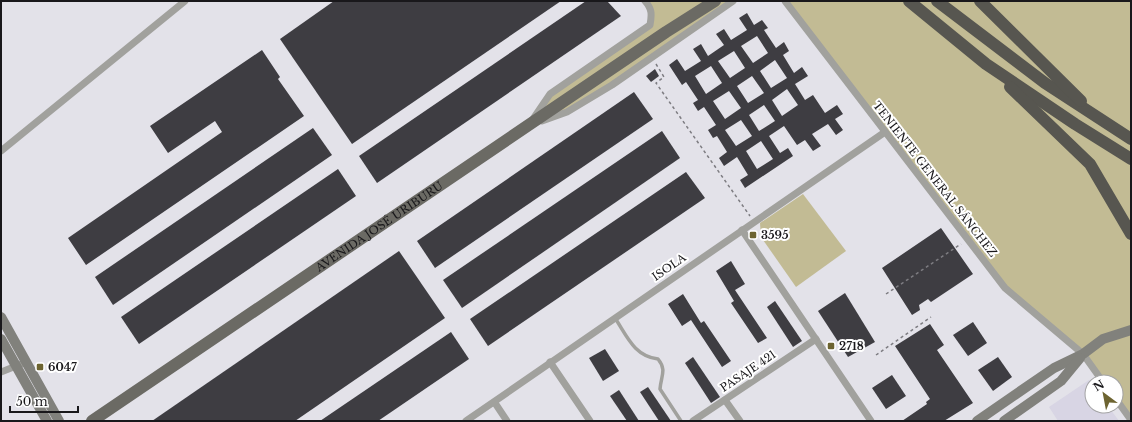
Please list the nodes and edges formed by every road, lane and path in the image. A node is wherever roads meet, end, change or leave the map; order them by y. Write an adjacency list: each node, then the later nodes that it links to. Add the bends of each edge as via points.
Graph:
1 (185, 1): 17 (street)
2 (644, 1): 14 (street, via 650,7 650,25 550,94)
3 (702, 1): 10 (main road, AVENIDA JOSÉ URIBURU)
4 (715, 1): 10 (main road, AVENIDA JOSÉ URIBURU)
5 (733, 1): 11 (street)
6 (786, 1): 15 (street, TENIENTE GENERAL SÁNCHEZ)
7 (909, 1): 12 (highway)
8 (937, 1): 13 (highway, via 1045,83)
9 (980, 1): 13 (highway)
10 (666, 32): 14 (main road, AVENIDA JOSÉ URIBURU)
11 (651, 58): 14 (street, via 567,112); 19 (path, via 664,77 656,83)
12 (986, 64): 18 (highway); 21 (highway, via 1090,164)
13 (1100, 120): 16 (highway)
14 (528, 126): 43 (main road, AVENIDA JOSÉ URIBURU)
15 (885, 132): 19 (street, ISOLA); 22 (street, TENIENTE GENERAL SÁNCHEZ)
16 (1131, 139)
17 (1, 151)
18 (1131, 159)
19 (754, 222): 20 (street, ISOLA)
20 (742, 230): 26 (street, ISOLA); 28 (street)
21 (1131, 234)
22 (968, 240): 23 (path); 30 (street, TENIENTE GENERAL SÁNCHEZ, via 1005,288)
23 (886, 294)
24 (1, 317): 32 (street)
25 (931, 317): 31 (path)
26 (615, 318): 33 (street, ISOLA); 47 (lane, via 638,352 647,358 658,359 663,365 665,373 660,389)
27 (1131, 330): 30 (street, via 1103,339)
28 (816, 339): 37 (street, PASAJE 421); 50 (street)
29 (1, 340): 34 (street)
30 (1083, 354): 36 (street, TENIENTE GENERAL SÁNCHEZ); 51 (street, via 1054,368); 52 (street, via 1061,381)
31 (876, 355)
32 (26, 362): 34 (street); 42 (street)
33 (550, 362): 38 (street, ISOLA); 46 (street)
34 (16, 367): 35 (street); 41 (street)
35 (1, 372)
36 (1097, 374)
37 (725, 400): 48 (street, PASAJE 421); 49 (street)
38 (495, 403): 44 (street, ISOLA); 45 (street)
39 (1124, 410): 40 (street)
40 (1131, 420)
41 (47, 421)
42 (59, 421)
43 (92, 421)
44 (466, 421)
45 (507, 421)
46 (590, 421)
47 (682, 421)
48 (693, 421)
49 (740, 421)
50 (871, 421)
51 (977, 421)
52 (1004, 421)

